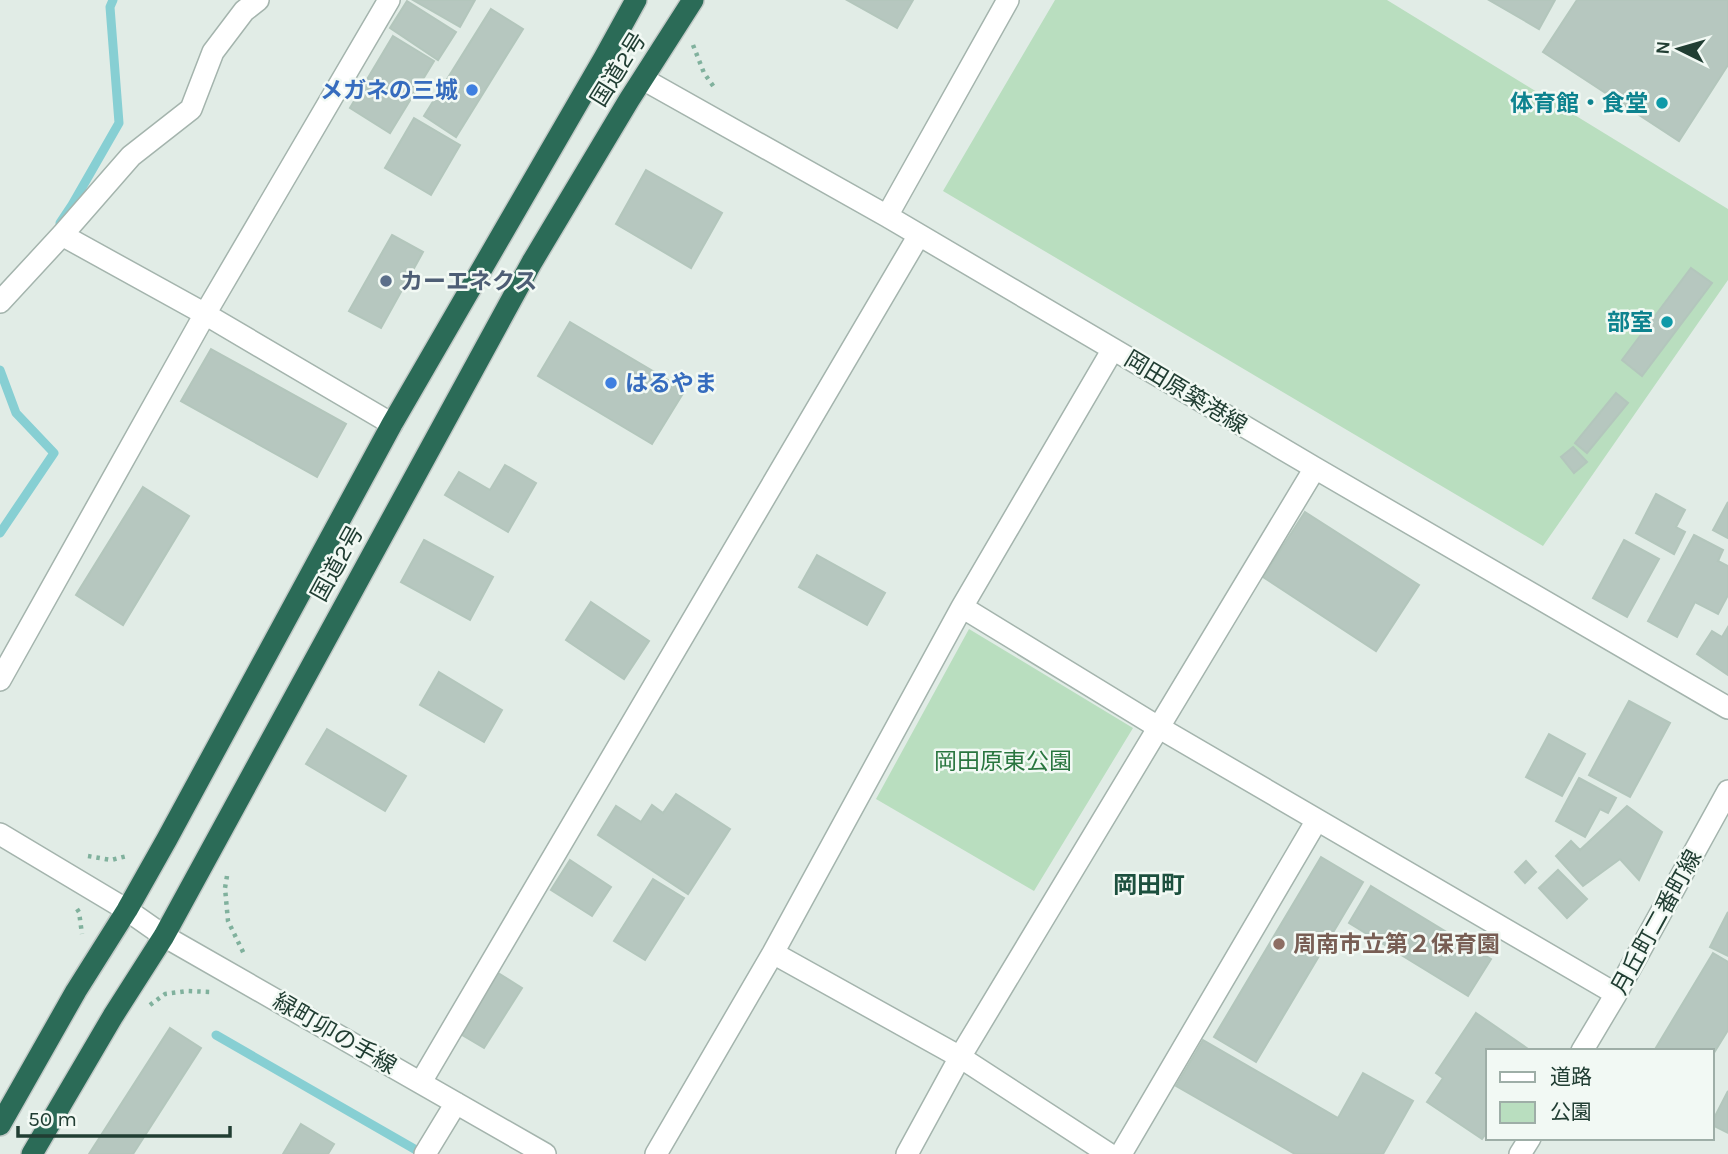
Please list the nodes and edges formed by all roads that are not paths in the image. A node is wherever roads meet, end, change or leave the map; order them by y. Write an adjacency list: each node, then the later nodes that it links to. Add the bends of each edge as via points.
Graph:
1 (258, 0): 8 (street, via 213,52 191,109 131,156)
2 (389, 0): 11 (street)
3 (636, 0): 13 (highway, 国道2号)
4 (693, 0): 6 (highway, 国道2号)
5 (1008, 0): 7 (street)
6 (643, 79): 7 (street, 岡田原築港線); 23 (highway, 国道2号, via 532,262)
7 (887, 216): 9 (street, 岡田原築港線)
8 (62, 235): 10 (street); 11 (street)
9 (919, 235): 12 (street, 岡田原築港線); 28 (street)
10 (0, 302)
11 (205, 314): 13 (street); 16 (street)
12 (1113, 349): 14 (street, 岡田原築港線); 15 (street)
13 (393, 424): 22 (highway, 国道2号)
14 (1315, 468): 17 (street, 岡田原築港線); 18 (street)
15 (962, 607): 18 (street); 24 (street)
16 (0, 680)
17 (1728, 708)
18 (1158, 727): 20 (street); 27 (street)
19 (1728, 791): 25 (street, 月丘町二番町線)
20 (1317, 820): 25 (street); 37 (street)
21 (0, 834): 22 (street, 緑町卯の手線)
22 (127, 910): 23 (street, 緑町卯の手線); 30 (highway, 国道2号)
23 (164, 936): 28 (street, 緑町卯の手線); 32 (highway, 国道2号)
24 (774, 954): 27 (street); 34 (street)
25 (1616, 994): 26 (street, 月丘町二番町線)
26 (1583, 1049)
27 (960, 1057): 35 (street); 36 (street)
28 (421, 1082): 29 (street, 緑町卯の手線)
29 (456, 1103): 31 (street); 33 (street, 緑町卯の手線)
30 (0, 1125)
31 (430, 1146)
32 (32, 1154)
33 (545, 1154)
34 (656, 1154)
35 (907, 1154)
36 (1109, 1154)
37 (1121, 1154)

